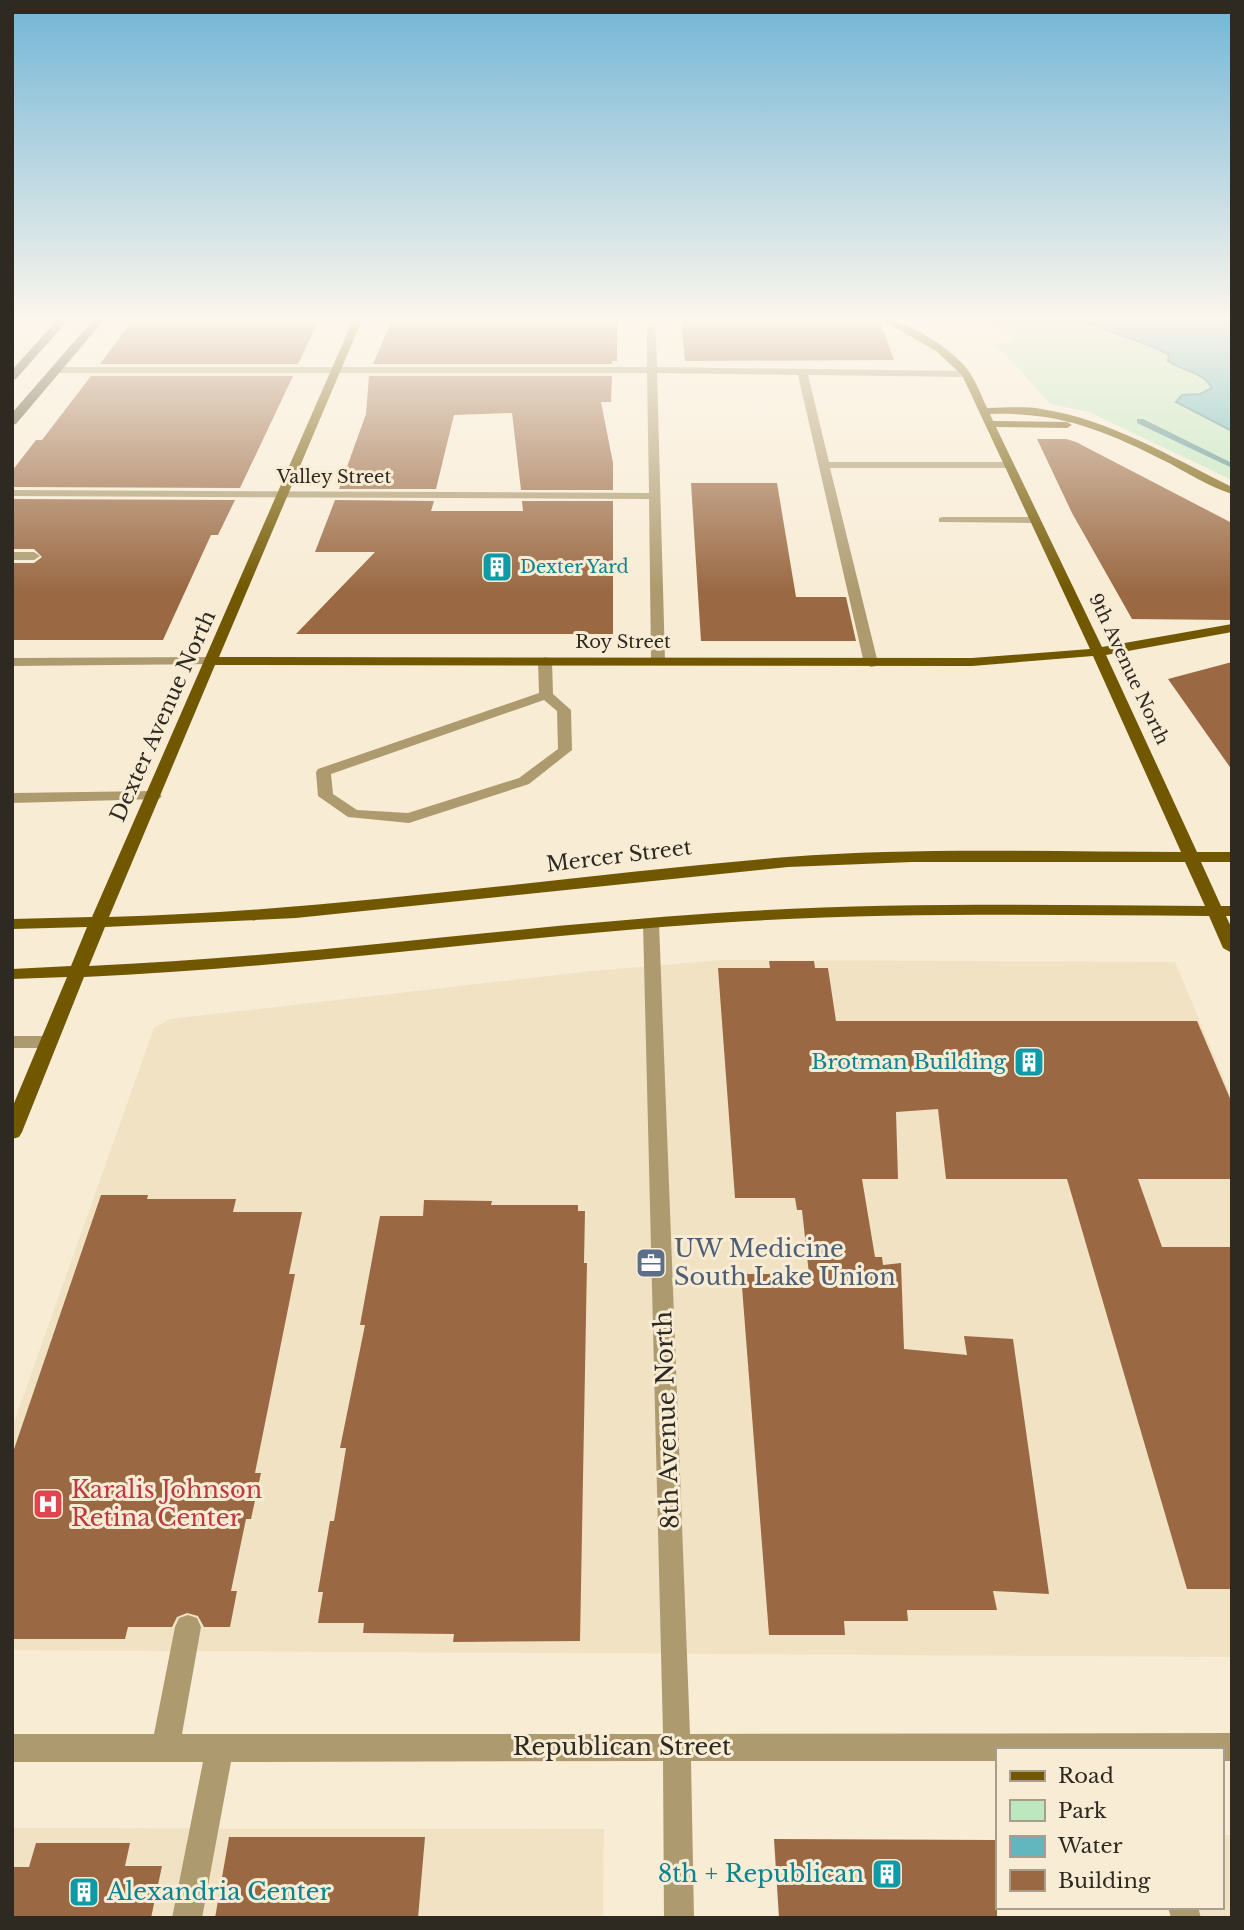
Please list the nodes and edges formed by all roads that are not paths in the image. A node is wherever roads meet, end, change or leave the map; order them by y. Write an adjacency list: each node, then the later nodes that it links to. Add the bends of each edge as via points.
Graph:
1 (321, 410): 11 (main road, Dexter Avenue North)
2 (652, 410): 12 (street)
3 (811, 410): 7 (street)
4 (985, 411): 5 (main road, 9th Avenue North); 6 (main road, via 1040,411)
5 (990, 424): 6 (main road); 8 (main road, 9th Avenue North)
6 (1088, 425): 9 (main road)
7 (824, 465): 8 (street); 23 (street)
8 (1007, 466): 14 (main road, 9th Avenue North)
9 (1232, 491)
10 (12, 494): 11 (street, Valley Street)
11 (285, 495): 12 (street, Valley Street); 19 (main road, Dexter Avenue North)
12 (655, 496): 21 (street)
13 (943, 520): 14 (street)
14 (1034, 520): 18 (main road, 9th Avenue North)
15 (12, 556): 16 (street)
16 (34, 556)
17 (1232, 628): 18 (main road, Roy Street)
18 (1098, 652): 23 (main road, Roy Street, via 972,662); 27 (main road, 9th Avenue North)
19 (211, 661): 20 (main road, Roy Street); 22 (street, Roy Street); 25 (main road, Dexter Avenue North)
20 (545, 661): 21 (main road, Roy Street); 24 (street)
21 (658, 661): 23 (main road, Roy Street)
22 (12, 662)
23 (870, 663)
24 (546, 695): 24 (street, via 323,772 326,796 353,814 409,818 524,781 565,750 565,710)
25 (154, 796): 26 (street); 30 (main road, Dexter Avenue North)
26 (12, 798)
27 (1191, 857): 28 (main road, Mercer Street); 29 (main road, 9th Avenue North); 30 (main road, Mercer Street, via 949,856 788,862 387,905)
28 (1232, 857)
29 (1223, 911): 31 (main road, via 904,911); 33 (main road, 9th Avenue North)
30 (98, 922): 32 (main road, Mercer Street); 34 (main road, Dexter Avenue North)
31 (651, 923): 34 (main road, via 308,957); 44 (street, 8th Avenue North)
32 (12, 924)
33 (1232, 948)
34 (79, 972): 35 (main road); 37 (main road, Dexter Avenue North)
35 (12, 974)
36 (12, 1042): 37 (street)
37 (49, 1042): 38 (main road, Dexter Avenue North)
38 (12, 1132)
39 (188, 1627): 42 (street)
40 (1232, 1747): 45 (street, Republican Street)
41 (12, 1748): 42 (street, Republican Street)
42 (165, 1748): 43 (street, Republican Street)
43 (220, 1748): 44 (street, Republican Street); 46 (street)
44 (677, 1748): 45 (street, Republican Street); 47 (street, 8th Avenue North)
45 (1145, 1748)
46 (187, 1918)
47 (679, 1918)

